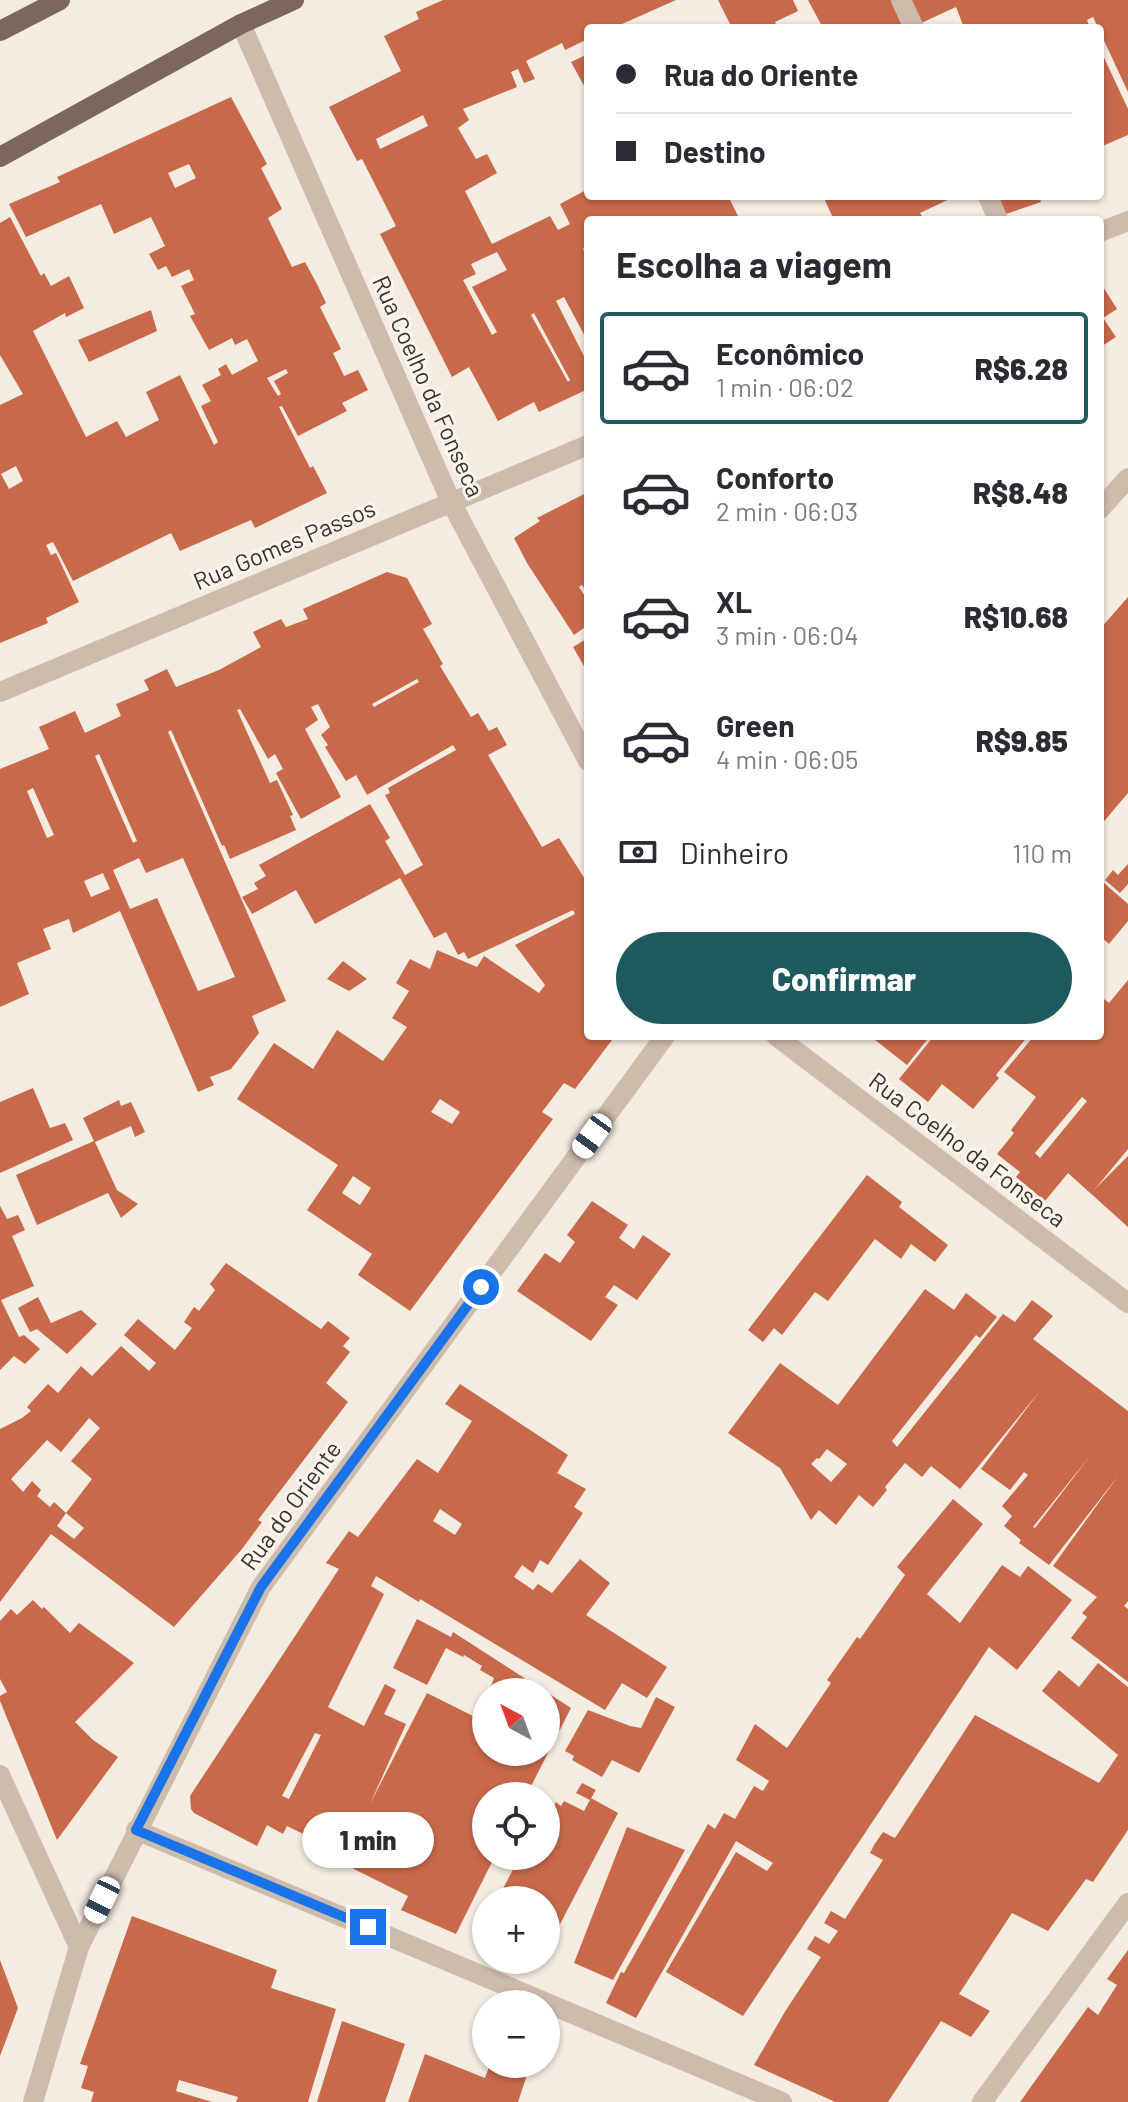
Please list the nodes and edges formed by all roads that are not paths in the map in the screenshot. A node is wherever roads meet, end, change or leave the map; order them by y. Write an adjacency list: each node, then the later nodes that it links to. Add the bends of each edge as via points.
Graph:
1 (60, 0): 6 (main road)
2 (294, 0): 4 (main road)
3 (901, 0): 5 (street)
4 (241, 24): 7 (main road); 12 (street, Rua Coelho da Fonseca)
5 (912, 24)
6 (0, 31)
7 (0, 157)
8 (1128, 221): 9 (street)
9 (1104, 230)
10 (584, 447): 12 (street, Rua Gomes Passos)
11 (1128, 478): 13 (street)
12 (451, 502): 14 (street, Rua Gomes Passos); 15 (street, Rua Coelho da Fonseca)
13 (1104, 505)
14 (0, 692)
15 (584, 753)
16 (662, 1040): 20 (street, Rua do Oriente, via 261,1587)
17 (781, 1040): 18 (street, Rua Coelho da Fonseca)
18 (1128, 1303)
19 (0, 1775): 22 (street)
20 (136, 1830): 22 (street, Rua do Oriente); 24 (street)
21 (1128, 1903): 25 (street)
22 (79, 1947): 23 (street, Rua do Oriente)
23 (33, 2102)
24 (782, 2102)
25 (982, 2102)

